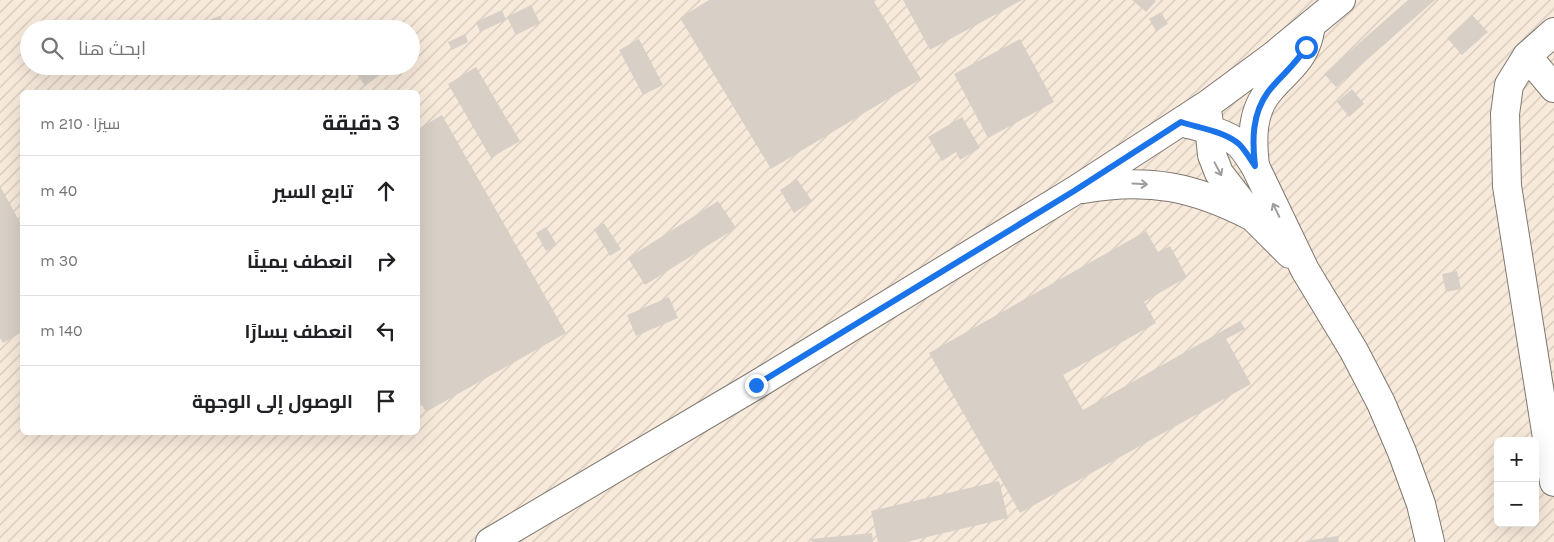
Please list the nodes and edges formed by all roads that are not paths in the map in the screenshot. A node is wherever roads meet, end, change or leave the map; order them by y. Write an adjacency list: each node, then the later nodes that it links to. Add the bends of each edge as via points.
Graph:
1 (1340, 0): 2 (main road)
2 (1312, 24): 6 (main road); 7 (main road, via 1302,55 1268,92 1254,121)
3 (1554, 32): 4 (main road)
4 (1527, 56): 5 (main road); 11 (main road, via 1509,85 1505,114 1507,186)
5 (1554, 88)
6 (1208, 117): 7 (main road, via 1246,152); 8 (main road, via 1181,122); 9 (main road, one-way to 9, via 1212,155 1219,173)
7 (1255, 166): 10 (main road, one-way to 7)
8 (1074, 191): 9 (main road, one-way to 9, via 1104,185 1166,186 1196,192); 12 (main road)
9 (1252, 217): 10 (main road)
10 (1305, 270): 13 (main road, via 1354,351 1381,404 1421,504)
11 (1554, 482)
12 (490, 542)
13 (1430, 542)

